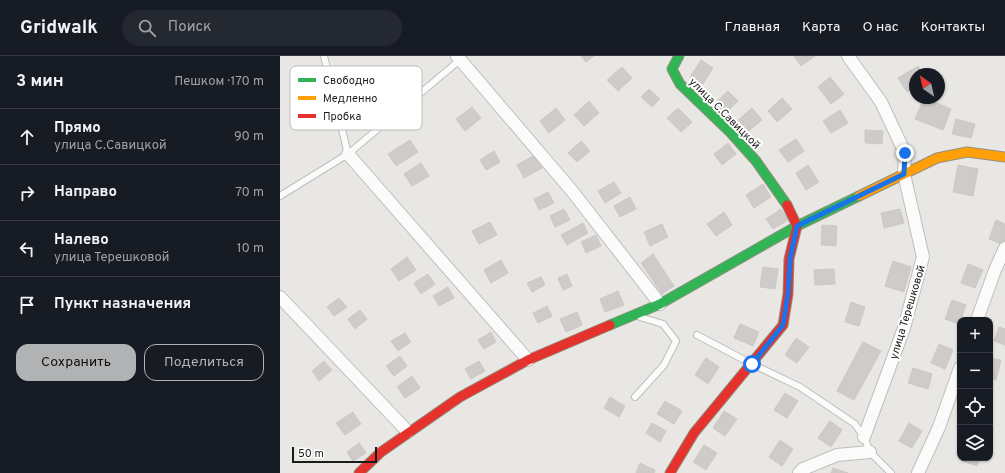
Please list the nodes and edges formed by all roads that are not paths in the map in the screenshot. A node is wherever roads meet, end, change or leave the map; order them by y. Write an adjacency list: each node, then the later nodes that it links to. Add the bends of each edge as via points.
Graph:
1 (324, 56): 5 (lane)
2 (678, 56): 13 (street, улица С.Савицкой, via 672,69 680,84 756,161 785,202)
3 (848, 56): 11 (street, улица Терешковой, via 881,102 905,153)
4 (460, 57): 6 (lane); 16 (street, via 572,191)
5 (326, 66)
6 (422, 90)
7 (342, 130): 9 (lane)
8 (376, 130): 9 (lane)
9 (348, 154): 12 (lane); 20 (street)
10 (1005, 157): 11 (street, via 967,152 937,158)
11 (904, 174): 13 (street); 25 (street, улица Терешковой, via 923,257 904,328)
12 (280, 196)
13 (797, 226): 16 (street); 21 (street, via 790,259 783,325)
14 (1005, 248): 18 (street)
15 (280, 298): 24 (street)
16 (660, 304): 17 (street)
17 (632, 315): 20 (street); 23 (lane, via 663,324 676,341 664,365)
18 (978, 317)
19 (697, 335): 21 (lane)
20 (528, 360): 24 (street, via 460,397)
21 (752, 364): 25 (lane, via 800,387 855,424); 28 (street, via 694,433)
22 (957, 376): 31 (street, via 939,427)
23 (635, 397)
24 (408, 432): 27 (street)
25 (864, 437): 26 (lane)
26 (870, 452): 29 (street, via 838,455 802,469); 30 (lane)
27 (359, 473)
28 (670, 473)
29 (799, 473)
30 (891, 473)
31 (918, 473)

